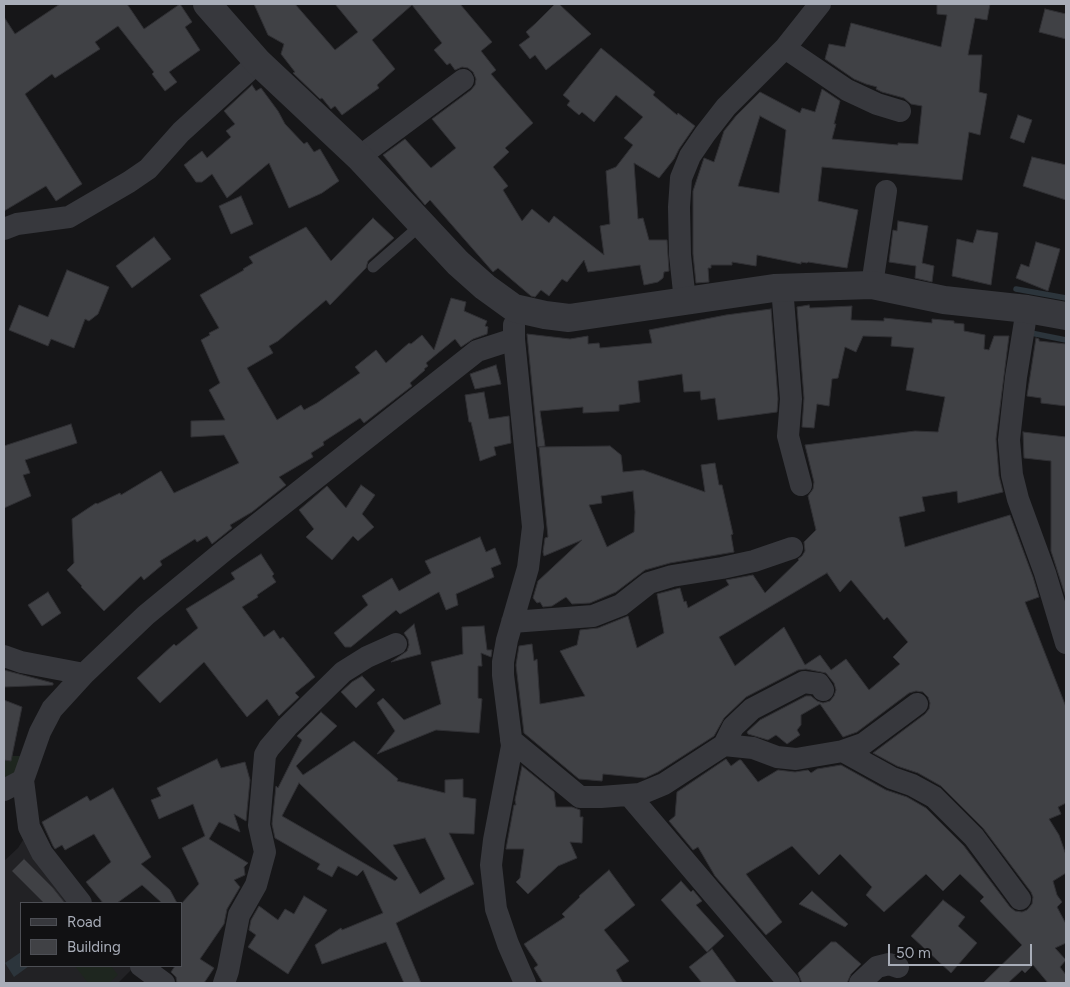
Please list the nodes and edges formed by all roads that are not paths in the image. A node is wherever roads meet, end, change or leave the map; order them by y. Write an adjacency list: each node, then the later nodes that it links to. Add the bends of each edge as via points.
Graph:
1 (207, 4): 4 (street)
2 (820, 4): 3 (street)
3 (785, 48): 6 (street, via 847,90); 14 (street, via 726,106 690,156 681,178 680,255)
4 (258, 62): 7 (street); 10 (street, via 181,132 148,169 129,182 69,217 17,224)
5 (463, 80): 7 (street)
6 (900, 111)
7 (359, 158): 9 (street)
8 (886, 191): 12 (street)
9 (422, 224): 11 (lane); 15 (street, via 471,275)
10 (4, 229)
11 (373, 267)
12 (872, 285): 13 (street); 16 (street, via 944,300)
13 (782, 287): 14 (street); 19 (street, via 791,399 788,436)
14 (685, 301): 15 (street, via 569,318)
15 (514, 308): 18 (street)
16 (1027, 309): 17 (street); 22 (street, via 1010,440 1012,475)
17 (1066, 316)
18 (514, 339): 21 (street, via 533,527 528,568); 25 (street, via 477,351 146,614)
19 (801, 485)
20 (792, 548): 21 (street, via 754,561 649,583 621,605 593,616)
21 (512, 622): 28 (street, via 503,662)
22 (1066, 643)
23 (396, 644): 38 (street, via 343,672 268,748 259,825 264,852 256,885 239,915)
24 (4, 656): 25 (street)
25 (84, 674): 31 (street, via 46,717)
26 (823, 690): 29 (street, via 819,684 804,682 752,709 733,727)
27 (917, 704): 30 (street, via 863,744)
28 (511, 740): 32 (street, via 580,797); 39 (street, via 492,851 492,881 496,909)
29 (724, 745): 30 (street, via 753,748 777,757 796,759); 32 (street, via 664,784)
30 (842, 751): 33 (street, via 934,797 974,837)
31 (13, 785): 34 (street, via 42,853)
32 (629, 795): 40 (street)
33 (1020, 899)
34 (80, 902)
35 (142, 967): 37 (street)
36 (898, 967): 41 (street, via 889,964 877,967)
37 (164, 983)
38 (224, 983)
39 (525, 983)
40 (789, 983)
41 (860, 983)

